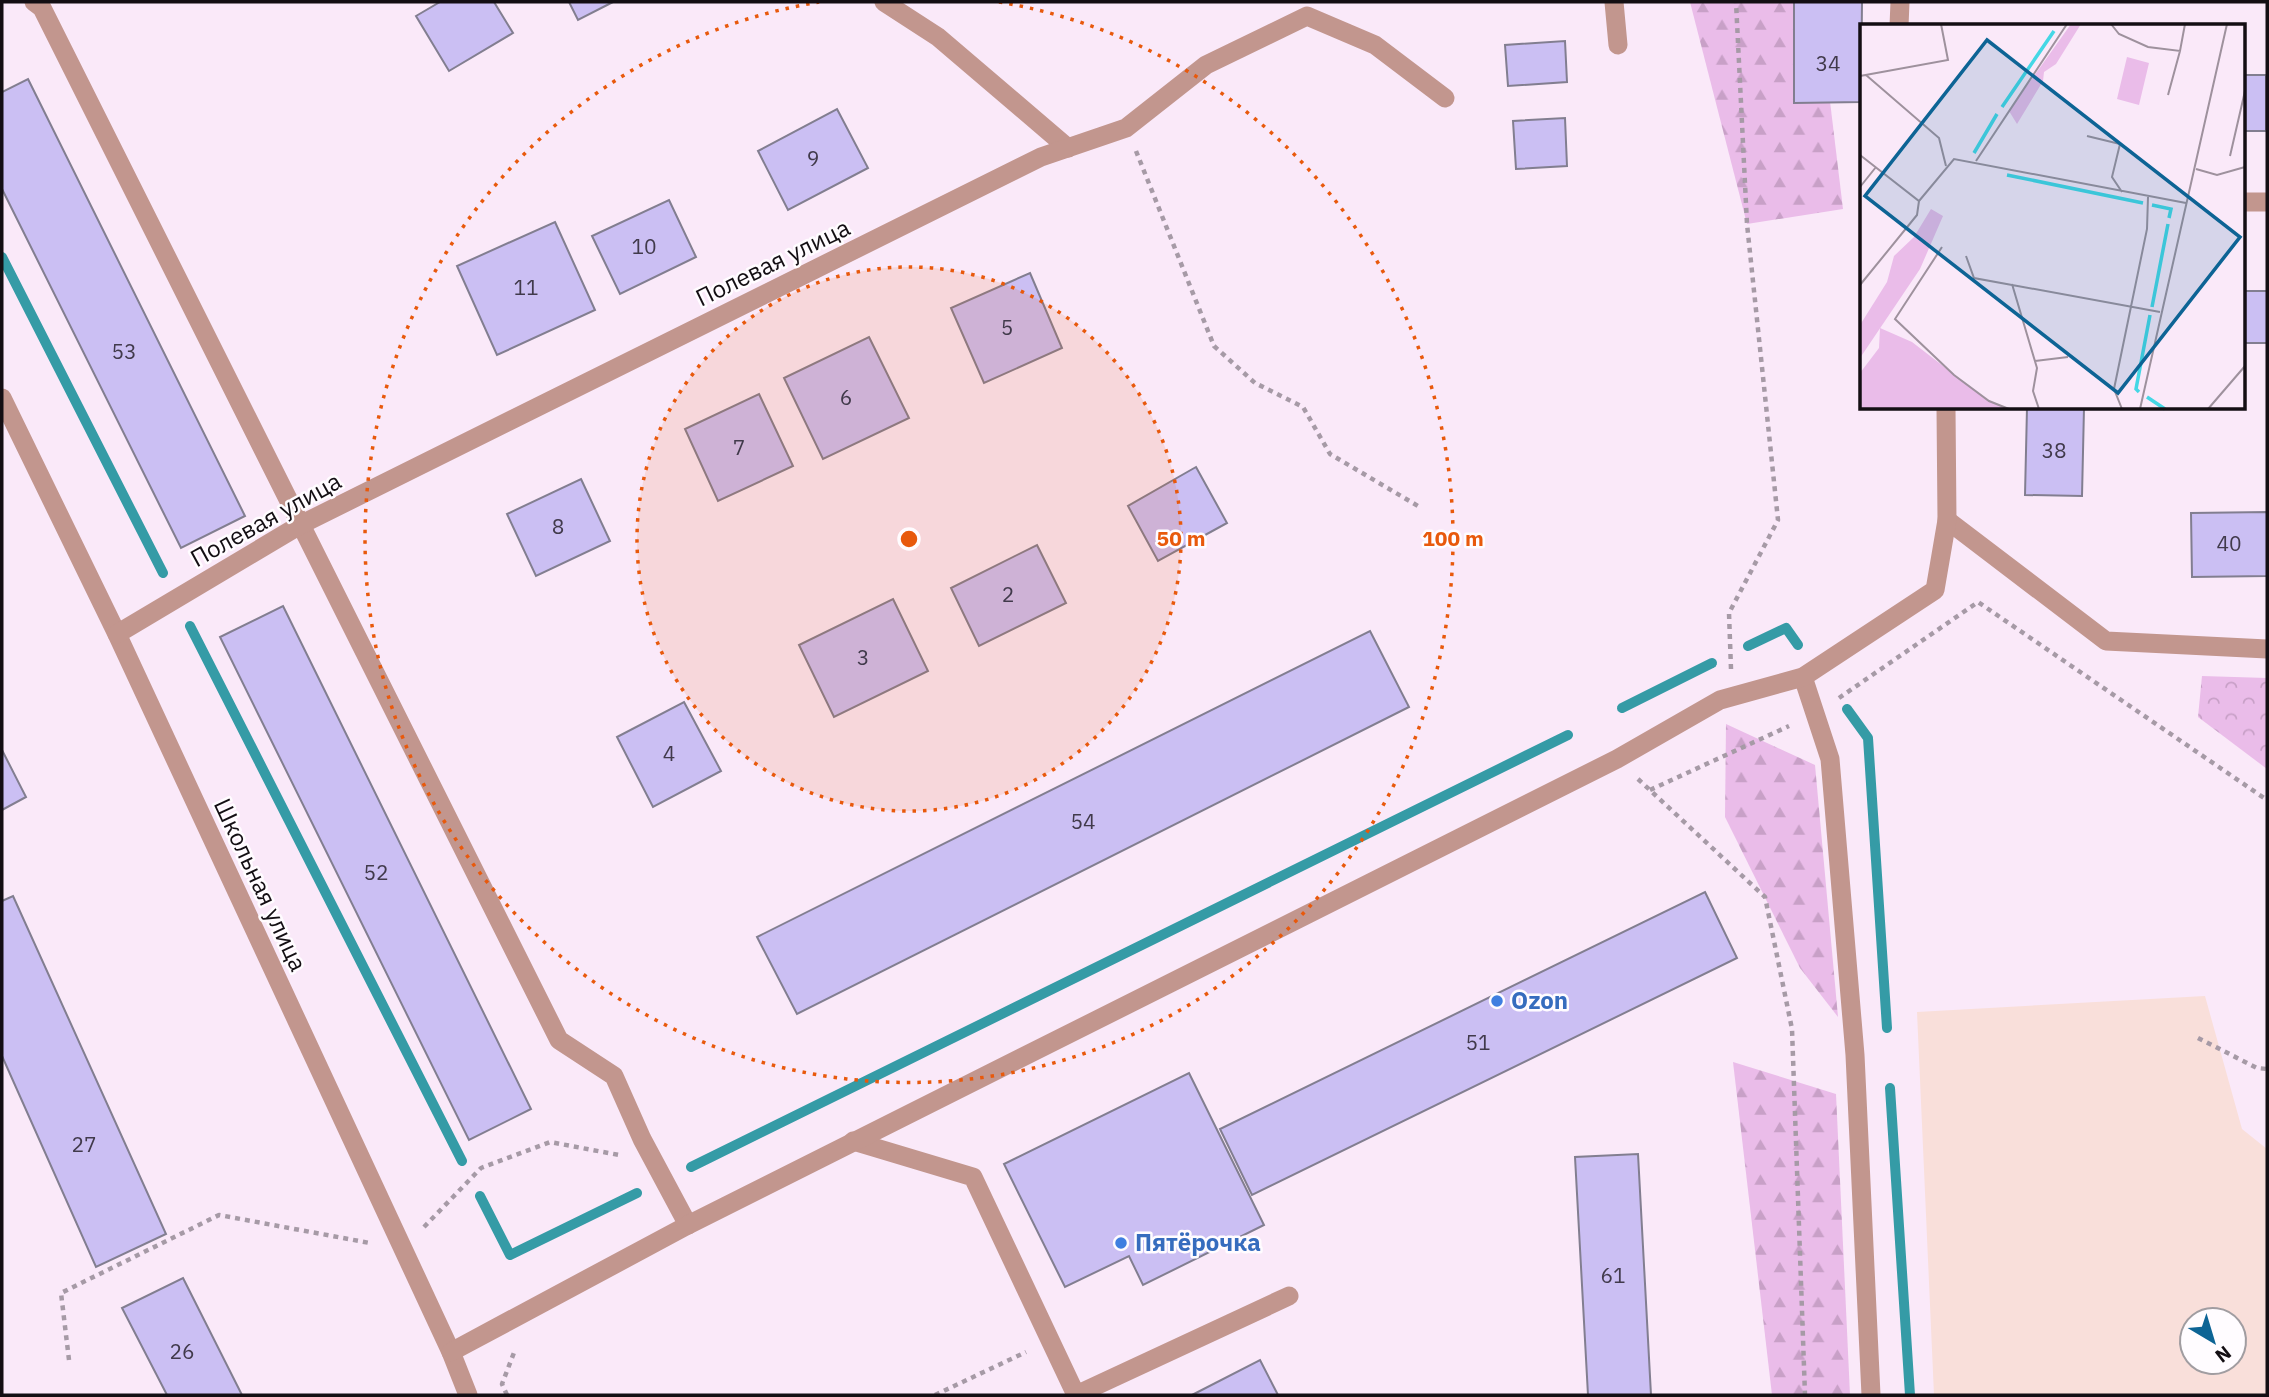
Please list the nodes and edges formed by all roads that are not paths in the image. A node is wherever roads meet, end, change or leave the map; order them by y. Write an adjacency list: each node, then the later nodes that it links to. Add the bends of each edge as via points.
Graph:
1 (34, 2): 14 (street, via 42,8)
2 (884, 2): 8 (street, via 937,37)
3 (1614, 2): 6 (street)
4 (1900, 2): 5 (street)
5 (1899, 24)
6 (1618, 45)
7 (1445, 98): 8 (street, Полевая улица, via 1376,45 1307,16 1206,65 1126,128)
8 (1068, 148): 14 (street, Полевая улица, via 1041,157)
9 (2244, 202): 10 (street)
10 (2267, 202)
11 (2, 398): 15 (street, Школьная улица)
12 (1946, 410): 13 (street)
13 (1947, 520): 16 (street, via 2105,641); 17 (street, via 1935,590)
14 (300, 525): 15 (street, Полевая улица); 19 (street, via 559,1040 614,1076)
15 (117, 634): 21 (street, Школьная улица)
16 (2267, 649)
17 (1803, 677): 18 (street, via 1720,700 1617,759); 23 (street, via 1830,759 1855,1055)
18 (853, 1141): 19 (street); 20 (street, via 973,1177 1076,1395)
19 (688, 1225): 21 (street)
20 (1289, 1296)
21 (451, 1352): 22 (street, Школьная улица)
22 (468, 1395)
23 (1871, 1395)

